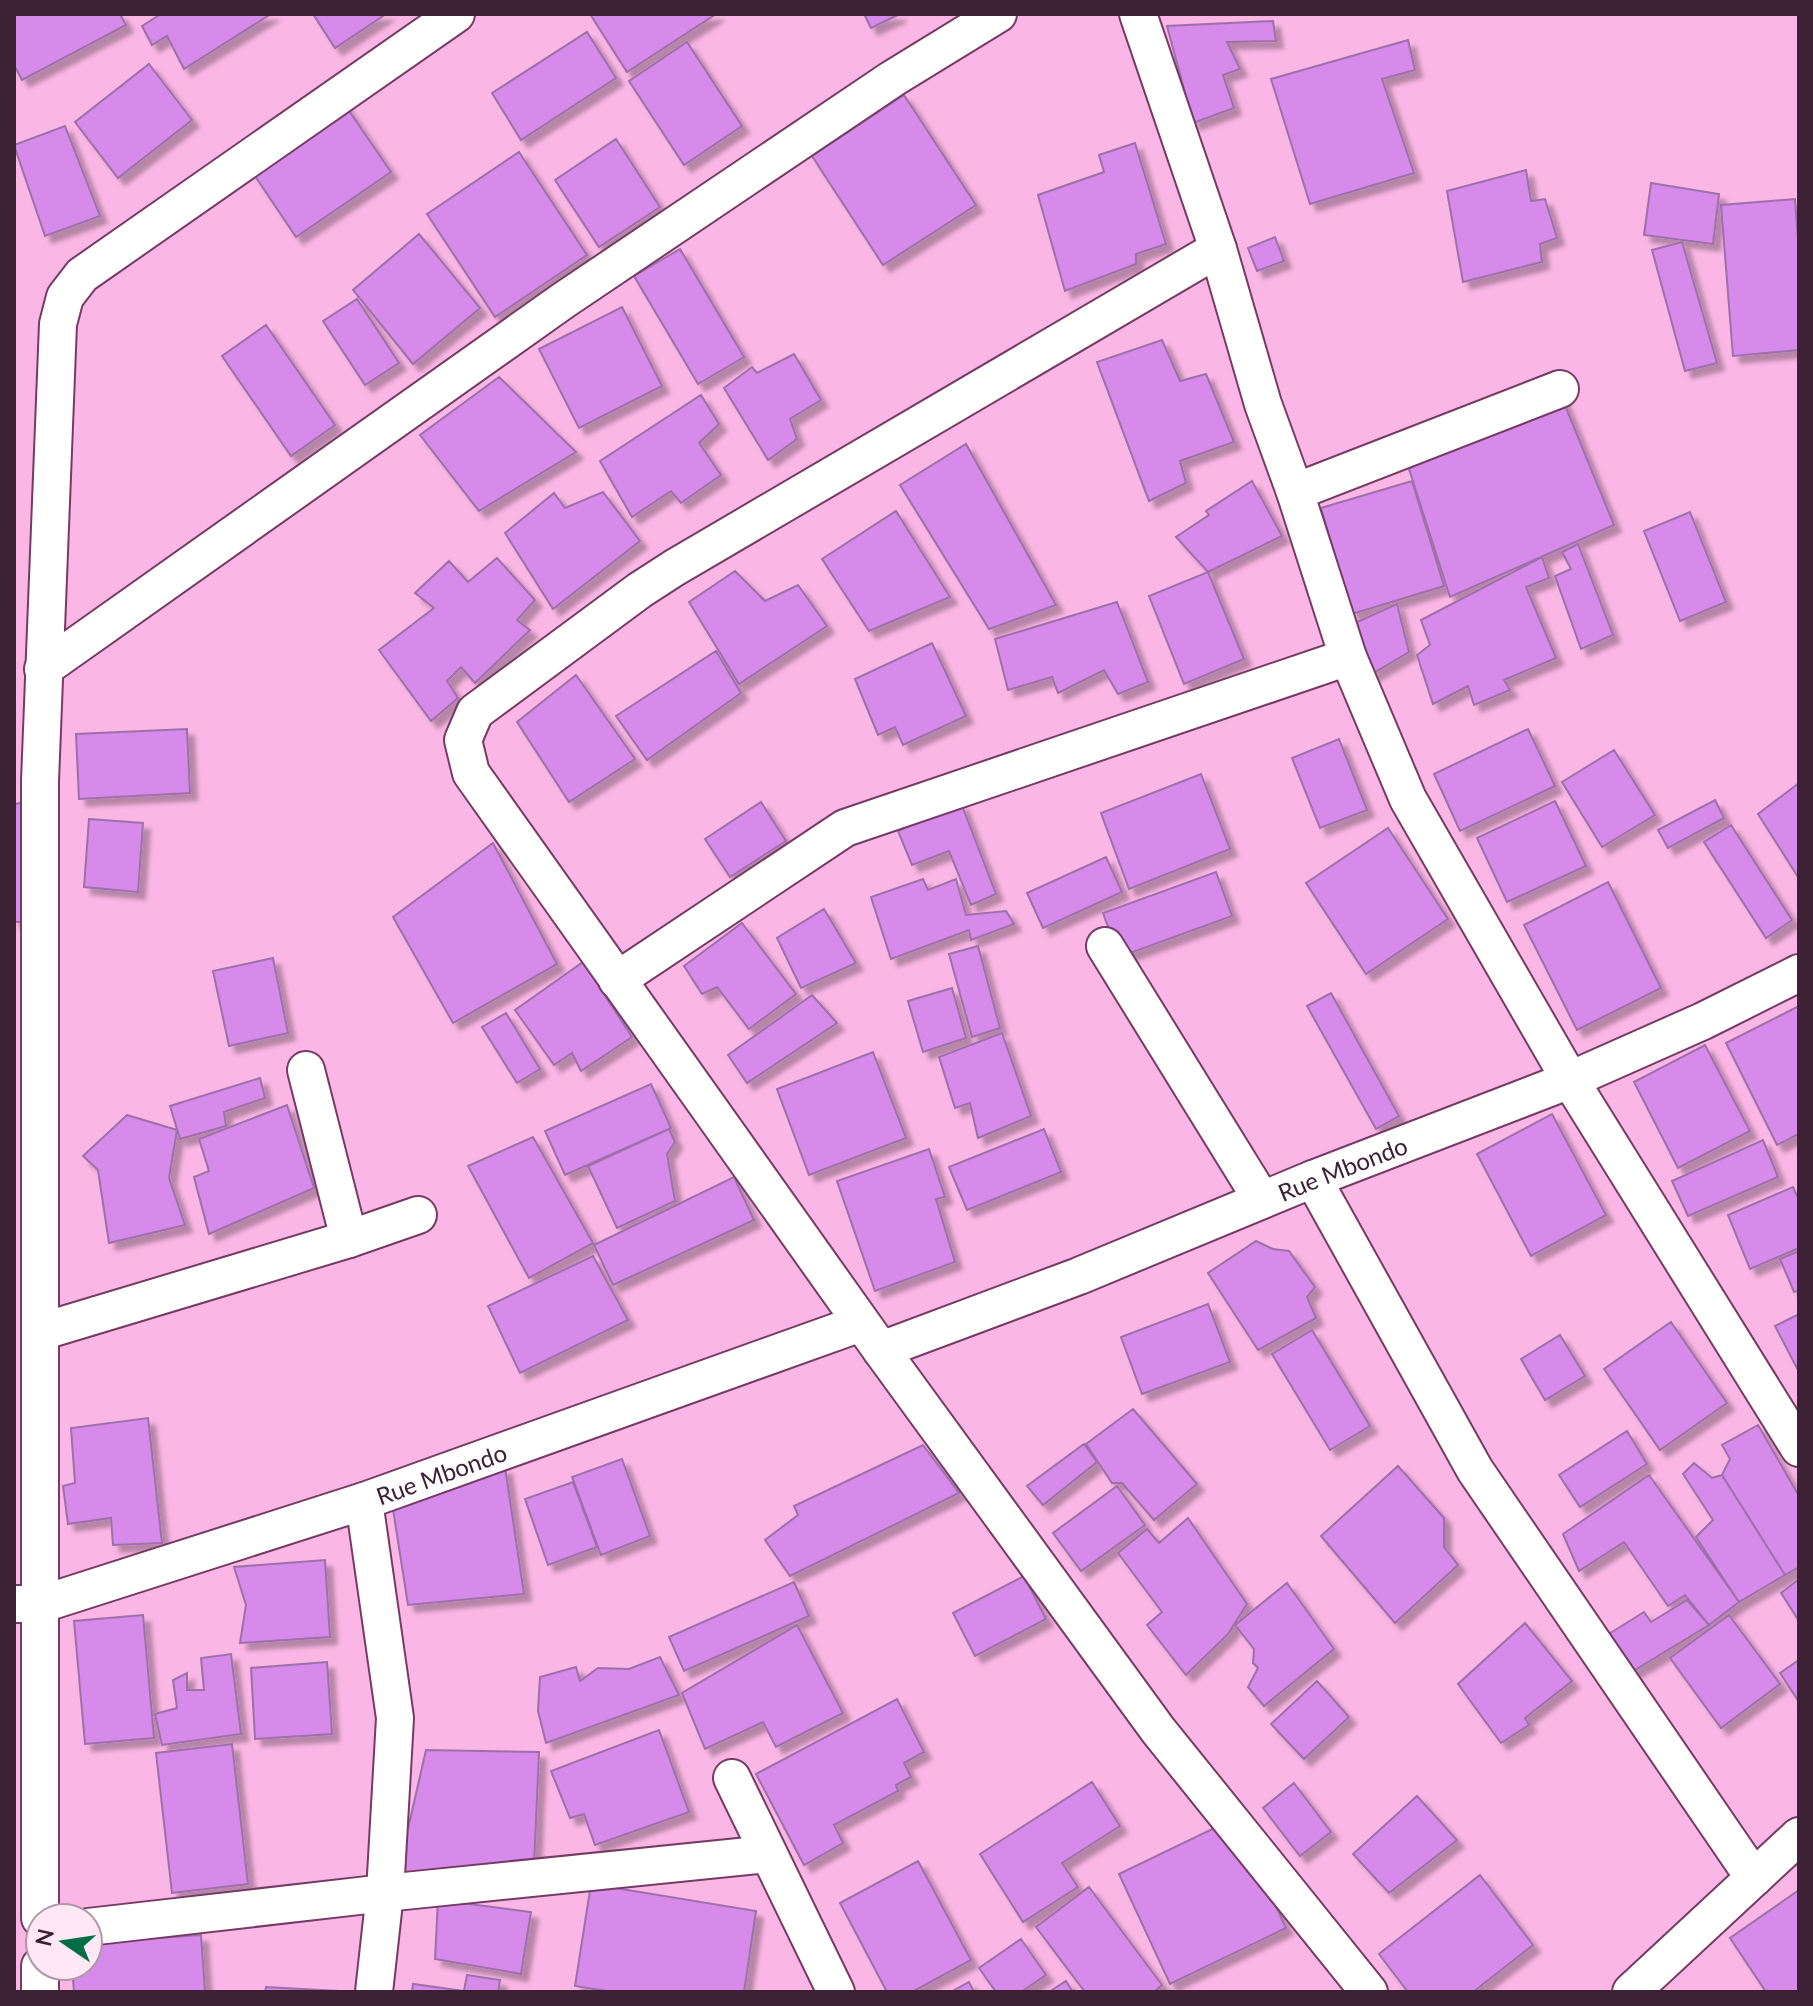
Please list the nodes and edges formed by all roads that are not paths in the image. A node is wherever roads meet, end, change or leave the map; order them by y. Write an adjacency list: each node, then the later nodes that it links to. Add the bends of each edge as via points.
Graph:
1 (456, 14): 8 (street, via 82,275 65,297 58,324)
2 (998, 14): 8 (street, via 892,79 564,300)
3 (1138, 14): 4 (street)
4 (1218, 249): 6 (street); 12 (street, via 674,568 475,712 463,740 471,773)
5 (1560, 389): 6 (street)
6 (1295, 492): 7 (street)
7 (1348, 657): 12 (street, via 845,828); 14 (street, via 1408,799)
8 (43, 669): 9 (street)
9 (27, 782): 19 (street)
10 (1105, 946): 16 (street)
11 (1799, 973): 14 (street, Rue Mbondo)
12 (617, 980): 20 (street)
13 (306, 1070): 18 (street)
14 (1570, 1080): 15 (street, Rue Mbondo); 21 (street)
15 (1313, 1179): 16 (street, Rue Mbondo); 27 (street, via 1475,1470)
16 (1262, 1200): 20 (street, Rue Mbondo, via 1079,1276)
17 (418, 1215): 18 (street)
18 (349, 1239): 19 (street)
19 (40, 1332): 23 (street)
20 (871, 1336): 22 (street, Rue Mbondo); 33 (street, via 1158,1730)
21 (1799, 1448)
22 (364, 1501): 23 (street, Rue Mbondo); 28 (street, via 395,1718)
23 (28, 1604): 29 (street)
24 (732, 1778): 26 (street)
25 (1799, 1836): 27 (street)
26 (768, 1854): 28 (street); 32 (street)
27 (1754, 1878): 34 (street)
28 (385, 1893): 30 (street); 31 (street)
29 (39, 1902)
30 (104, 1925)
31 (374, 1992)
32 (836, 1992)
33 (1369, 1992)
34 (1631, 1992)

